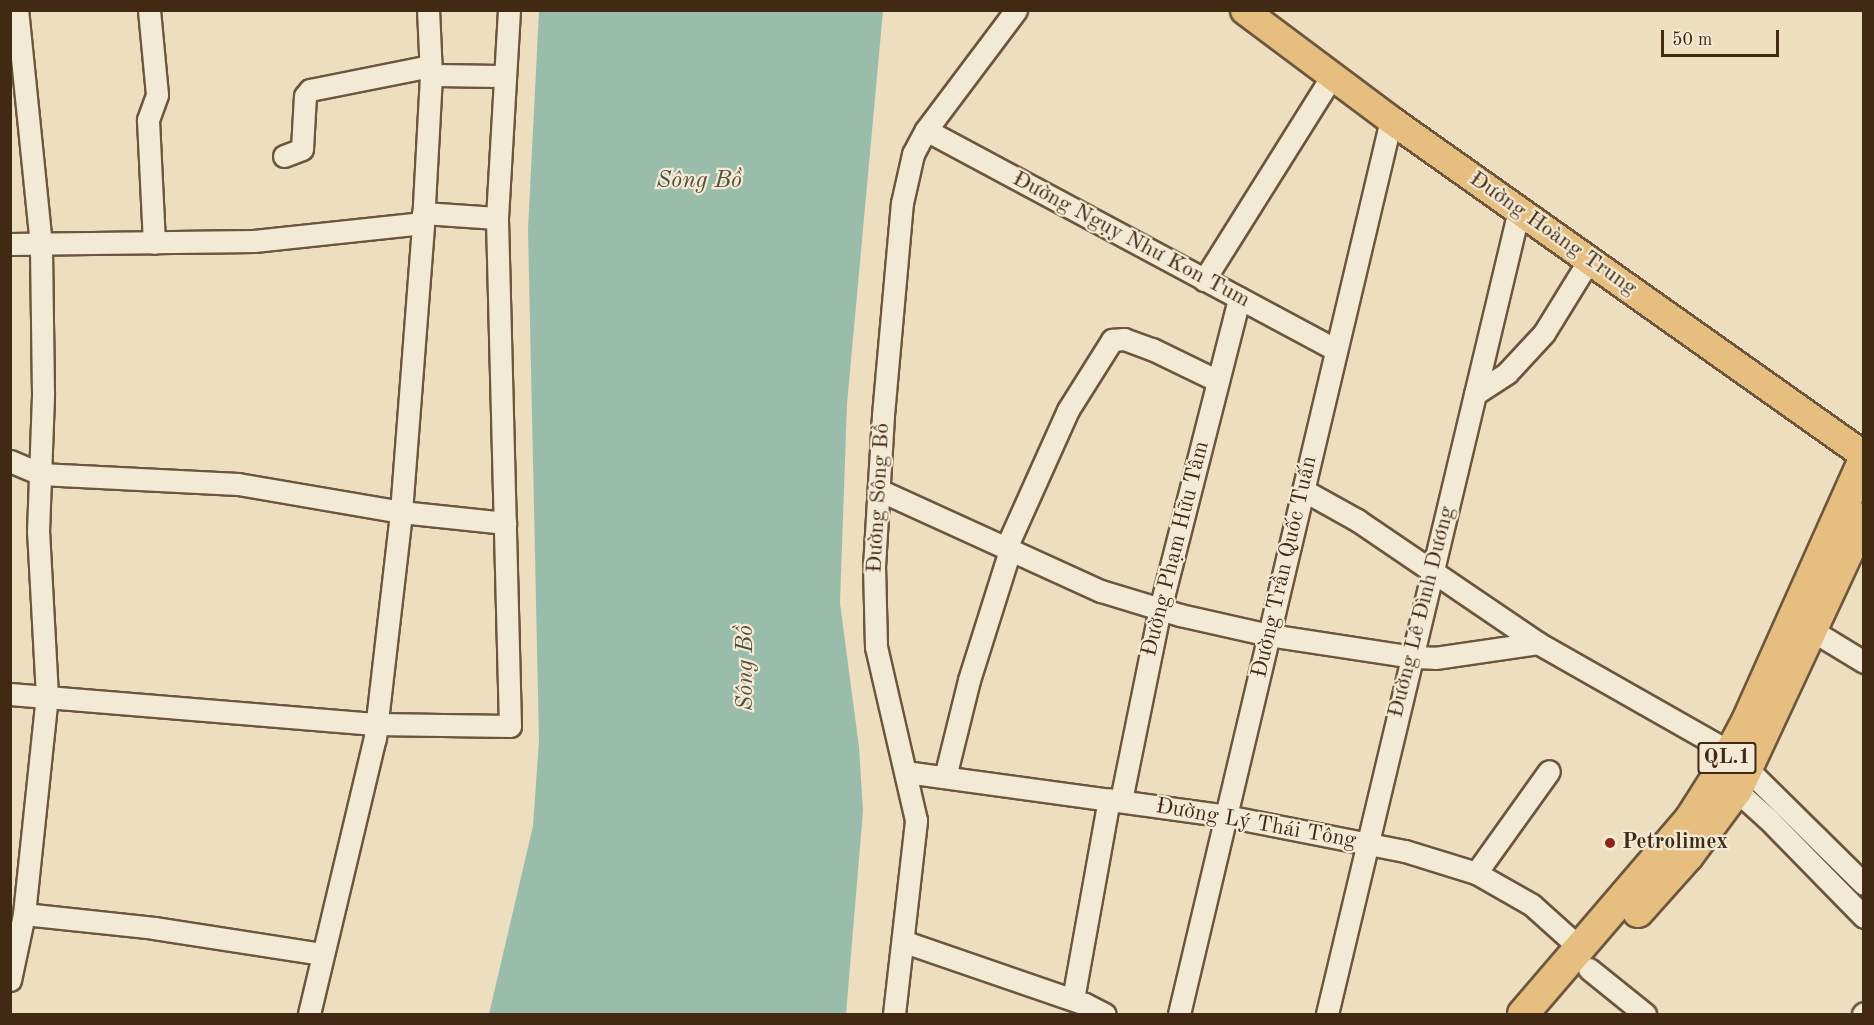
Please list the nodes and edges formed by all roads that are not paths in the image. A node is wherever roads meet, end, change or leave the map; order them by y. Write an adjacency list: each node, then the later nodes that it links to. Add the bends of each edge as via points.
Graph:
1 (17, 10): 18 (street)
2 (148, 10): 16 (street, via 157,95 148,120)
3 (428, 10): 7 (street)
4 (509, 10): 8 (street)
5 (1016, 10): 11 (street, Đường Sông Bồ)
6 (1244, 10): 9 (main road, Đường Hoàng Trung)
7 (430, 70): 8 (street); 12 (street, via 310,90 306,96 302,149); 14 (street)
8 (504, 76): 15 (street)
9 (1332, 76): 10 (main road, Đường Hoàng Trung); 20 (street)
10 (1391, 120): 13 (main road, Đường Hoàng Trung); 22 (street, Đường Trần Quốc Tuấn)
11 (926, 129): 20 (street, Đường Ngụy Như Kon Tum); 28 (street, Đường Sông Bồ, via 913,154 902,203)
12 (284, 156)
13 (1519, 210): 19 (main road, Đường Hoàng Trung); 24 (street, Đường Lê Đình Dương)
14 (423, 218): 15 (street); 16 (street, via 254,242); 30 (street)
15 (497, 219): 32 (street)
16 (154, 243): 18 (street)
17 (10, 244): 18 (street)
18 (41, 245): 27 (street)
19 (1589, 260): 24 (street, via 1544,333 1507,373); 25 (main road, Đường Hoàng Trung)
20 (1204, 280): 21 (street, Đường Ngụy Như Kon Tum)
21 (1239, 298): 22 (street, Đường Ngụy Như Kon Tum); 23 (street, Đường Phạm Hữu Tâm)
22 (1336, 350): 29 (street, Đường Trần Quốc Tuấn)
23 (1218, 381): 33 (street, via 1143,346 1124,339 1112,340 1068,410); 35 (street, Đường Phạm Hữu Tâm)
24 (1475, 394): 34 (street, Đường Lê Đình Dương)
25 (1863, 457): 46 (highway, QL.1)
26 (10, 462): 27 (street)
27 (40, 474): 30 (street, via 238,484); 42 (street, via 38,532)
28 (879, 490): 33 (street); 45 (street, Đường Sông Bồ, via 876,647)
29 (1303, 490): 34 (street); 37 (street, Đường Trần Quốc Tuấn)
30 (401, 512): 32 (street); 43 (street)
31 (1863, 518): 36 (highway, QL.1)
32 (505, 523): 43 (street, via 510,726)
33 (1008, 549): 35 (street, via 1101,591); 47 (street)
34 (1432, 570): 38 (street); 39 (street, Đường Lê Đình Dương)
35 (1160, 609): 37 (street); 48 (street, Đường Phạm Hữu Tâm)
36 (1812, 631): 40 (street); 46 (highway, QL.1)
37 (1269, 635): 39 (street); 49 (street, Đường Trần Quốc Tuấn)
38 (1538, 643): 39 (street, via 1435,658); 46 (street)
39 (1412, 657): 50 (street, Đường Lê Đình Dương)
40 (1863, 662)
41 (10, 694): 42 (street)
42 (47, 696): 43 (street); 53 (street)
43 (375, 724): 56 (street)
44 (1549, 771): 51 (street)
45 (906, 772): 47 (street, Đường Lý Thái Tông); 55 (street, Đường Sông Bồ, via 916,820)
46 (1733, 772): 52 (street); 54 (street); 57 (highway, QL.1, via 1688,856)
47 (945, 777): 48 (street, Đường Lý Thái Tông)
48 (1115, 799): 49 (street, Đường Lý Thái Tông); 59 (street, Đường Phạm Hữu Tâm)
49 (1226, 816): 50 (street, Đường Lý Thái Tông); 63 (street, Đường Trần Quốc Tuấn)
50 (1365, 843): 51 (street, Đường Lý Thái Tông); 64 (street, Đường Lê Đình Dương)
51 (1476, 873): 57 (street, Đường Lý Thái Tông, via 1532,905)
52 (1863, 884)
53 (24, 914): 56 (street, via 154,928); 58 (street)
54 (1863, 917)
55 (905, 942): 59 (street); 61 (street, Đường Sông Bồ)
56 (321, 954): 60 (street)
57 (1585, 958): 65 (highway, QL.1); 66 (highway, QL.1); 67 (street, Đường Lý Thái Tông)
58 (10, 980)
59 (1079, 1006): 62 (street)
60 (309, 1014)
61 (894, 1014)
62 (1105, 1014)
63 (1179, 1014)
64 (1327, 1014)
65 (1523, 1014)
66 (1550, 1014)
67 (1645, 1014)

